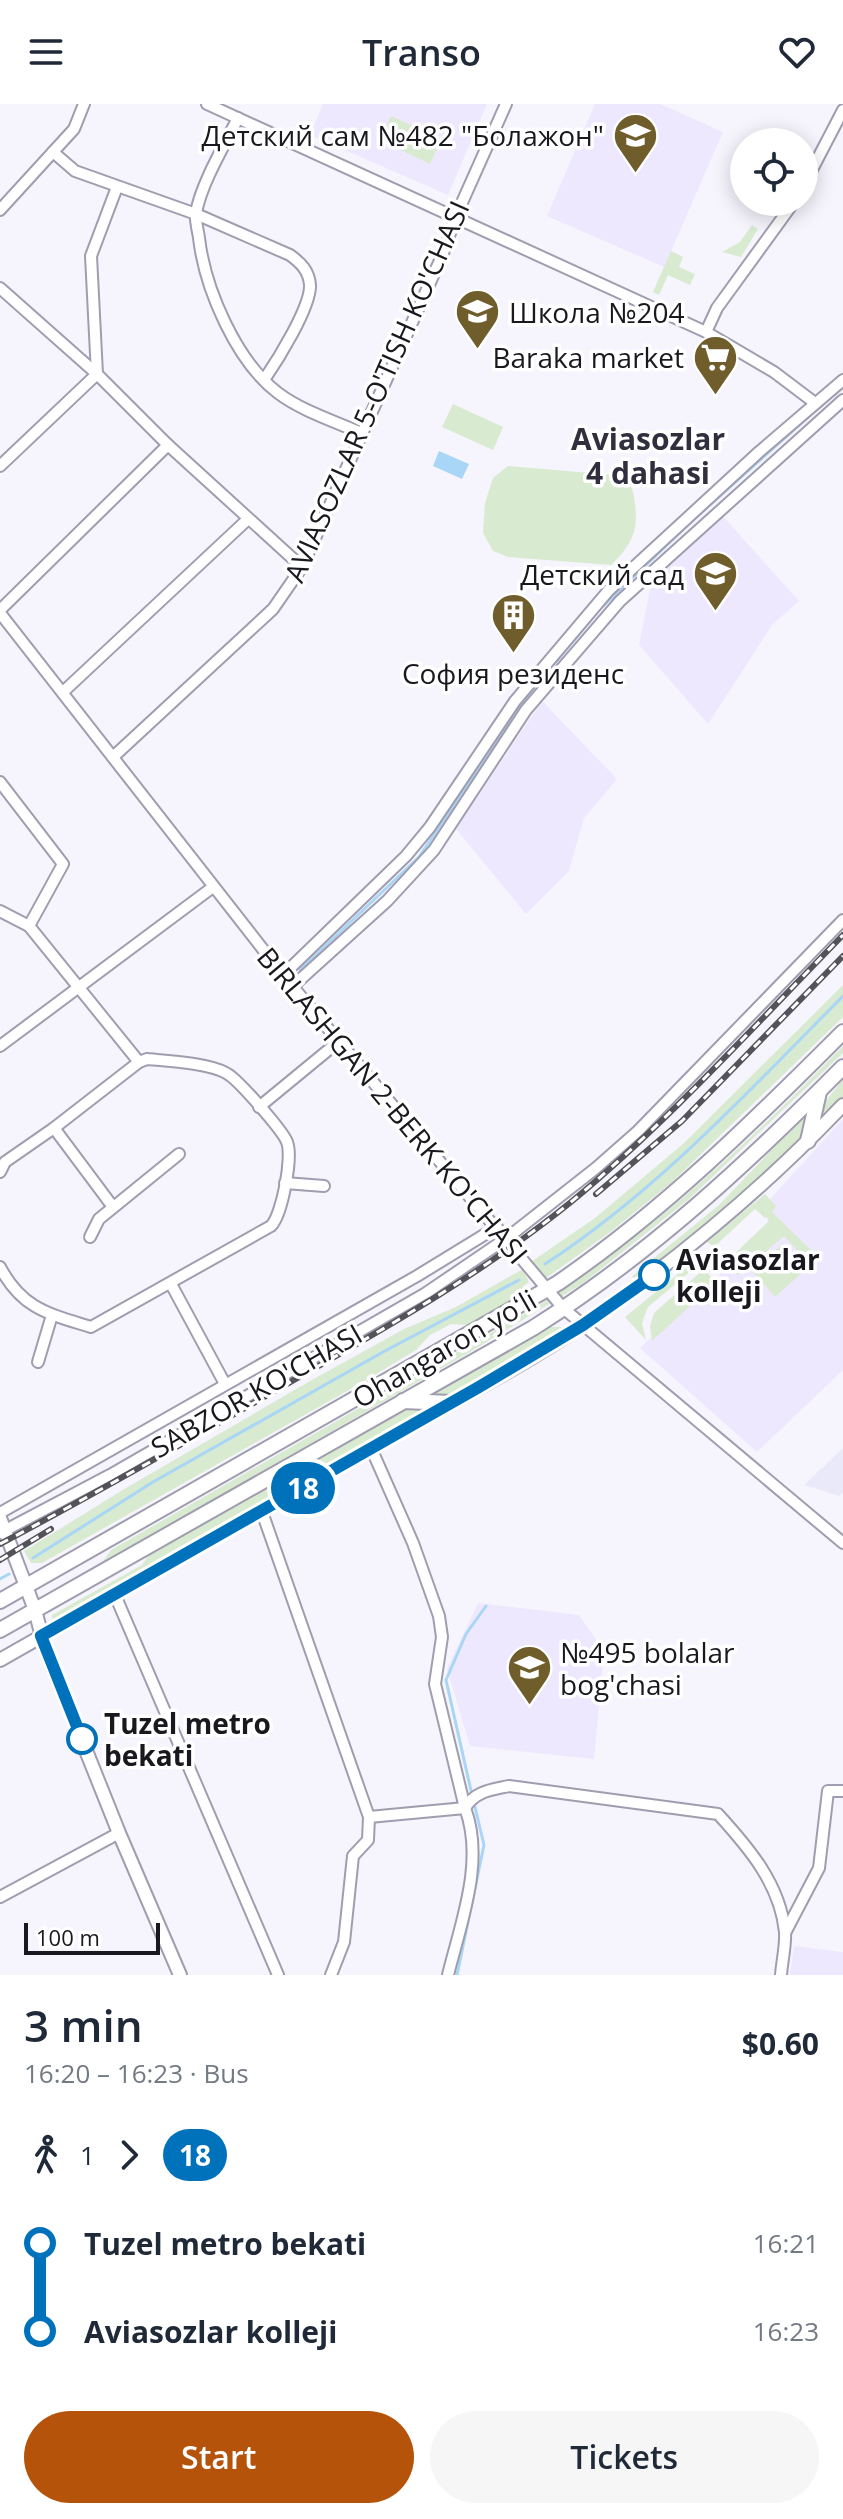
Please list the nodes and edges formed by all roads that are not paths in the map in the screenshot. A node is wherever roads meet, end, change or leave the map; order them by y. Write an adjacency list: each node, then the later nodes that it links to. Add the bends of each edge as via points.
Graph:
1 (84, 104): 6 (street, via 74,129)
2 (207, 104): 5 (street)
3 (506, 104): 11 (street, AVIASOZLAR 5-O'TISH KO'CHASI)
4 (843, 110): 7 (street)
5 (238, 118): 10 (street); 11 (street)
6 (53, 152): 8 (street, via 75,171); 9 (street)
7 (818, 158)
8 (117, 187): 10 (street); 15 (street, via 91,256)
9 (0, 210)
10 (196, 214): 16 (street, via 217,304 233,338); 16 (street, via 290,255 307,272 309,293 282,355)
11 (456, 216): 14 (street); 20 (street, AVIASOZLAR 5-O'TISH KO'CHASI)
12 (784, 216): 14 (street, via 717,308)
13 (0, 288): 15 (street)
14 (706, 332): 19 (street)
15 (97, 374): 21 (street); 23 (street)
16 (264, 380): 20 (street, via 289,400)
17 (843, 380): 18 (street)
18 (834, 399): 19 (street); 22 (street)
19 (815, 403): 22 (street)
20 (361, 433): 25 (street, AVIASOZLAR 5-O'TISH KO'CHASI)
21 (168, 445): 24 (street); 26 (street)
22 (764, 458): 27 (street, via 636,584); 27 (street, via 628,571)
23 (0, 466)
24 (247, 520): 25 (street); 29 (street)
25 (302, 567): 30 (street, AVIASOZLAR 5-O'TISH KO'CHASI, via 273,609)
26 (0, 612): 28 (street, BIRLASHGAN 2-BERK KO'CHASI)
27 (596, 616): 32 (street, via 515,701 430,827); 32 (street, via 526,710 434,850)
28 (4, 626): 29 (street, BIRLASHGAN 2-BERK KO'CHASI)
29 (63, 692): 30 (street, BIRLASHGAN 2-BERK KO'CHASI)
30 (113, 757): 33 (street, BIRLASHGAN 2-BERK KO'CHASI)
31 (0, 782): 36 (street, via 63,864)
32 (413, 862): 37 (street); 38 (street, via 387,901)
33 (213, 887): 37 (street, BIRLASHGAN 2-BERK KO'CHASI); 39 (street)
34 (0, 911): 36 (street)
35 (843, 920): 57 (street, SABZOR KO'CHASI, via 638,1131)
36 (29, 926): 39 (street)
37 (283, 975): 38 (street, BIRLASHGAN 2-BERK KO'CHASI)
38 (293, 986): 41 (street, BIRLASHGAN 2-BERK KO'CHASI)
39 (79, 987): 42 (street); 43 (street)
40 (843, 1032): 60 (highway, Ohangaron yoʻli, via 677,1191)
41 (338, 1042): 47 (street); 55 (street, BIRLASHGAN 2-BERK KO'CHASI)
42 (0, 1046)
43 (139, 1062): 47 (street, via 223,1071); 48 (street)
44 (843, 1067): 45 (highway, Ohangaron yoʻli)
45 (819, 1092): 49 (highway); 62 (highway, Ohangaron yoʻli, via 697,1208)
46 (843, 1105): 49 (main road, Ohangaron yoʻli)
47 (259, 1107): 52 (street, via 288,1144)
48 (54, 1128): 51 (street); 54 (street)
49 (808, 1141): 65 (main road, Ohangaron yoʻli, via 722,1220)
50 (179, 1154): 54 (street)
51 (2, 1163)
52 (285, 1183): 53 (street); 59 (street, via 271,1226)
53 (324, 1186)
54 (113, 1207): 56 (street)
55 (497, 1227): 57 (street, BIRLASHGAN 2-BERK KO'CHASI); 61 (street)
56 (90, 1237)
57 (507, 1238): 60 (street, BIRLASHGAN 2-BERK KO'CHASI); 64 (street, SABZOR KO'CHASI)
58 (0, 1267): 63 (street, via 23,1300)
59 (171, 1284): 63 (street, via 91,1327); 67 (street)
60 (547, 1289): 62 (street, BIRLASHGAN 2-BERK KO'CHASI); 75 (highway, Ohangaron yoʻli)
61 (359, 1308): 64 (street); 67 (street)
62 (563, 1308): 65 (street, BIRLASHGAN 2-BERK KO'CHASI); 68 (highway, Ohangaron yoʻli)
63 (52, 1315): 66 (street)
64 (369, 1325): 73 (street, SABZOR KO'CHASI)
65 (583, 1325): 69 (main road, Ohangaron yoʻli); 74 (street, BIRLASHGAN 2-BERK KO'CHASI)
66 (38, 1362)
67 (225, 1384): 72 (street)
68 (402, 1401): 69 (highway); 78 (highway, Ohangaron yoʻli)
69 (451, 1403): 70 (main road, Ohangaron yoʻli)
70 (371, 1448): 71 (main road, Ohangaron yoʻli); 83 (street, via 439,1616 442,1637 435,1684)
71 (262, 1512): 76 (main road, Ohangaron yoʻli); 84 (street)
72 (0, 1516): 73 (main road)
73 (3, 1532): 75 (main road)
74 (843, 1543)
75 (26, 1586): 77 (highway, Ohangaron yoʻli); 78 (main road)
76 (115, 1595): 80 (main road, Ohangaron yoʻli); 89 (street)
77 (0, 1601)
78 (35, 1610): 79 (highway, Ohangaron yoʻli); 80 (main road)
79 (0, 1630)
80 (41, 1636): 81 (main road, Ohangaron yoʻli); 85 (main road)
81 (0, 1660)
82 (843, 1791): 87 (street, via 828,1791 819,1868)
83 (471, 1800): 84 (street); 87 (street, via 509,1786 718,1814 763,1870); 91 (street, via 473,1858)
84 (369, 1817): 90 (street, via 368,1840 353,1856 344,1942)
85 (119, 1833): 86 (street); 88 (main road)
86 (0, 1897)
87 (785, 1933): 92 (street)
88 (180, 1975)
89 (278, 1975)
90 (331, 1975)
91 (448, 1975)
92 (781, 1975)

